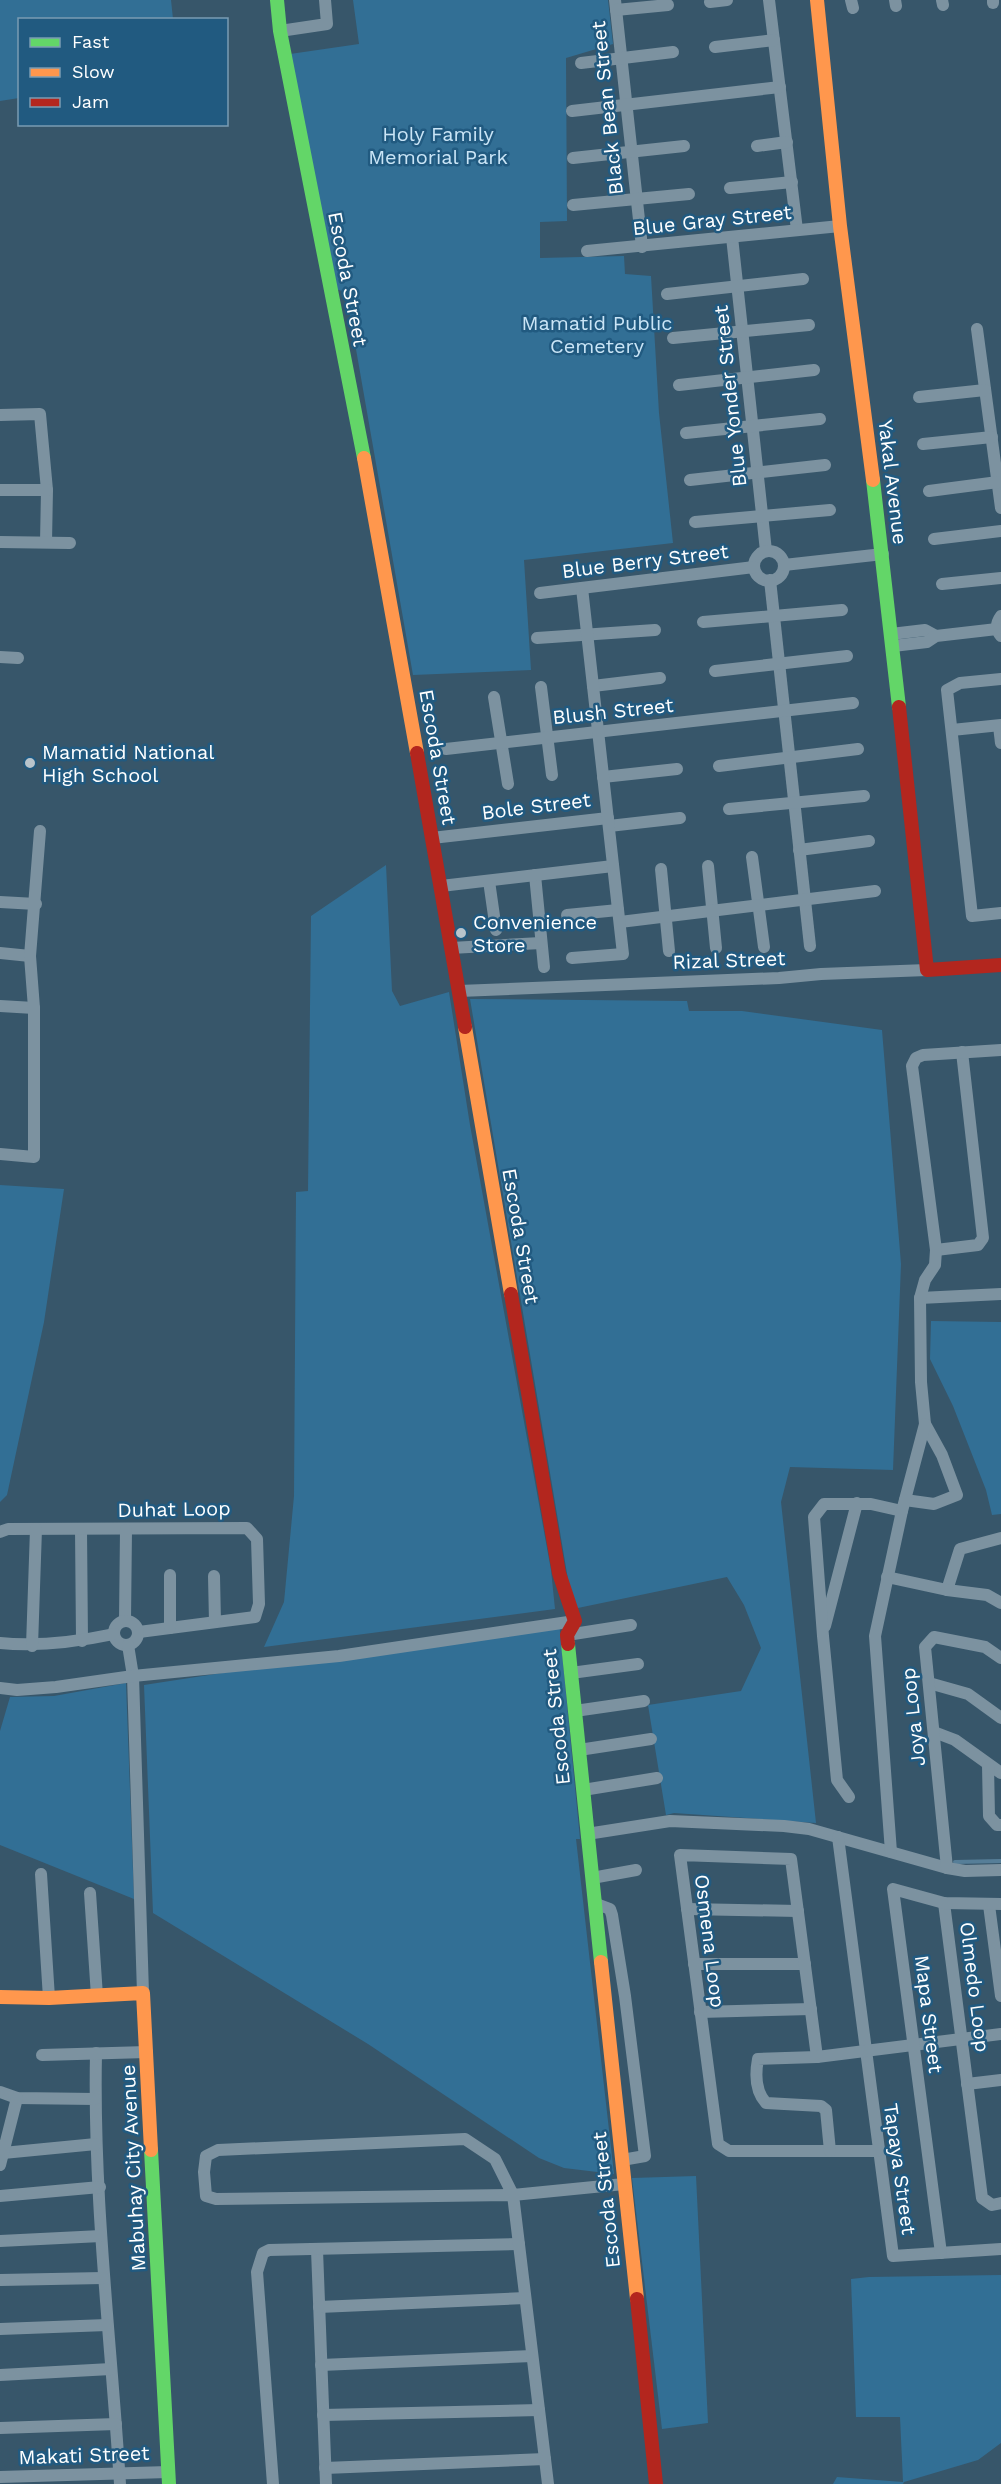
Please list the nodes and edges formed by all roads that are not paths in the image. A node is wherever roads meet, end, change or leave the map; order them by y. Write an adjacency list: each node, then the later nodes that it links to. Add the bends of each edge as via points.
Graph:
1 (277, 0): 9 (street, Escoda Street)
2 (325, 0): 9 (street, via 327,24)
3 (727, 0): 6 (street)
4 (770, 0): 10 (street)
5 (817, 0): 28 (street, Yakal Avenue)
6 (710, 2)
7 (615, 5): 8 (street); 13 (street, Black Bean Street)
8 (668, 5)
9 (280, 31): 118 (street, Escoda Street, via 362,446)
10 (774, 40): 11 (street); 15 (street)
11 (715, 47)
12 (673, 52): 13 (street)
13 (622, 59): 14 (street); 16 (street, Black Bean Street)
14 (581, 63)
15 (780, 87): 16 (street); 18 (street)
16 (627, 105): 17 (street); 21 (street, Black Bean Street)
17 (572, 111)
18 (787, 142): 20 (street); 23 (street)
19 (684, 146): 21 (street)
20 (757, 146)
21 (632, 152): 22 (street); 26 (street, Black Bean Street)
22 (573, 158)
23 (792, 182): 24 (street); 29 (street)
24 (730, 188)
25 (689, 194): 26 (street)
26 (637, 199): 27 (street); 31 (street, Black Bean Street)
27 (573, 205)
28 (840, 226): 29 (street, Blue Gray Street); 69 (street, Yakal Avenue)
29 (797, 230): 30 (street, Blue Gray Street)
30 (732, 237): 31 (street, Blue Gray Street); 34 (street, Blue Yonder Street)
31 (642, 247): 32 (street, Blue Gray Street)
32 (587, 251)
33 (803, 279): 34 (street)
34 (738, 286): 35 (street); 38 (street, Blue Yonder Street)
35 (667, 294)
36 (809, 325): 38 (street)
37 (977, 329): 43 (street)
38 (742, 331): 39 (street); 41 (street, Blue Yonder Street)
39 (673, 338)
40 (814, 370): 41 (street)
41 (747, 378): 42 (street); 47 (street, Blue Yonder Street)
42 (679, 385)
43 (985, 390): 44 (street); 49 (street)
44 (919, 397)
45 (0, 415): 57 (street, via 40,414)
46 (820, 419): 47 (street)
47 (753, 426): 48 (street); 53 (street, Blue Yonder Street)
48 (686, 433)
49 (992, 436): 50 (street); 51 (street)
50 (923, 444)
51 (997, 460): 55 (street)
52 (825, 465): 53 (street)
53 (758, 472): 54 (street); 61 (street, Blue Yonder Street)
54 (690, 480)
55 (998, 482): 58 (street); 59 (street)
56 (0, 490): 57 (street)
57 (47, 490): 66 (street)
58 (929, 490)
59 (1001, 508)
60 (830, 510): 61 (street)
61 (762, 516): 62 (street); 68 (street, Blue Yonder Street)
62 (695, 522)
63 (1001, 531): 64 (street)
64 (934, 539)
65 (0, 542): 66 (street)
66 (46, 542): 67 (street)
67 (69, 543)
68 (766, 551): 70 (street, via 778,554); 71 (street, via 758,555)
69 (883, 554): 70 (street); 85 (street, Yakal Avenue)
70 (784, 565): 73 (street, via 778,577)
71 (754, 567): 73 (street, via 759,577); 75 (street, Blue Berry Street)
72 (1001, 578): 74 (street)
73 (770, 580): 78 (street)
74 (942, 584)
75 (582, 588): 76 (street, Blue Berry Street); 83 (street)
76 (540, 593)
77 (842, 610): 78 (street)
78 (774, 615): 80 (street); 89 (street)
79 (1001, 616): 82 (street, via 997,622)
80 (703, 622)
81 (655, 630): 83 (street)
82 (999, 633): 85 (street, via 936,636 925,630)
83 (587, 634): 84 (street); 93 (street)
84 (537, 638)
85 (892, 640): 150 (street, Yakal Avenue)
86 (847, 656): 89 (street)
87 (0, 657): 88 (street)
88 (18, 658)
89 (779, 664): 90 (street); 97 (street)
90 (715, 670)
91 (660, 678): 93 (street)
92 (1001, 679): 99 (street, via 960,683 947,690)
93 (593, 686): 100 (street)
94 (541, 687): 101 (street)
95 (494, 697): 102 (street)
96 (853, 703): 97 (street, Blush Street)
97 (784, 711): 100 (street, Blush Street); 106 (street)
98 (1000, 725): 99 (street); 103 (street)
99 (952, 730): 134 (street, via 972,916)
100 (598, 732): 101 (street, Blush Street); 110 (street)
101 (547, 737): 102 (street, Blush Street); 109 (street)
102 (501, 743): 104 (street, Blush Street); 111 (street)
103 (1001, 743)
104 (446, 749)
105 (858, 749): 106 (street)
106 (790, 757): 107 (street); 113 (street)
107 (719, 765)
108 (678, 769): 110 (street)
109 (552, 775)
110 (603, 777): 116 (street)
111 (508, 784)
112 (864, 796): 113 (street)
113 (795, 803): 114 (street); 120 (street)
114 (729, 809)
115 (680, 818): 116 (street, Bole Street)
116 (608, 822): 118 (street, Bole Street); 122 (street)
117 (40, 831): 131 (street)
118 (432, 838): 127 (street, Escoda Street)
119 (869, 841): 120 (street)
120 (800, 850): 129 (street)
121 (752, 857): 132 (street)
122 (613, 866): 125 (street); 136 (street)
123 (708, 866): 133 (street)
124 (661, 869): 137 (street)
125 (535, 875): 126 (street); 139 (street)
126 (489, 881): 127 (street); 138 (street)
127 (441, 886): 142 (street, Escoda Street)
128 (875, 891): 129 (street)
129 (805, 900): 132 (street); 140 (street)
130 (0, 902): 131 (street)
131 (36, 904): 146 (street)
132 (759, 905): 133 (street); 141 (street)
133 (713, 911): 137 (street); 143 (street)
134 (1001, 913)
135 (567, 915): 136 (street)
136 (619, 916): 137 (street); 147 (street, via 623,954)
137 (666, 917): 144 (street)
138 (496, 930)
139 (541, 944): 142 (street); 149 (street)
140 (810, 946)
141 (764, 947)
142 (451, 948): 151 (street, Escoda Street)
143 (716, 948)
144 (669, 951)
145 (0, 953): 146 (street)
146 (30, 956): 153 (street)
147 (572, 958)
148 (1001, 965): 150 (street, Rizal Street)
149 (544, 967)
150 (927, 970): 151 (street, Rizal Street)
151 (459, 991): 174 (street, Escoda Street, via 559,1573)
152 (0, 1006): 153 (street)
153 (34, 1008): 156 (street, via 34,1157)
154 (1001, 1050): 155 (street)
155 (962, 1052): 157 (street, via 983,1238 978,1245); 157 (street, via 923,1055 912,1066)
156 (0, 1154)
157 (936, 1250): 159 (street, via 935,1265)
158 (1001, 1294): 159 (street)
159 (920, 1298): 160 (street)
160 (925, 1424): 162 (street); 162 (street, via 957,1495 933,1504)
161 (857, 1503): 162 (street); 181 (street); 181 (street, via 824,1504 814,1517)
162 (904, 1506): 170 (street)
163 (36, 1529): 164 (street, Duhat Loop); 166 (street, Duhat Loop); 185 (street)
164 (81, 1529): 165 (street, Duhat Loop); 182 (street)
165 (126, 1530): 173 (street); 175 (street, Duhat Loop, via 247,1528 257,1539 260,1604 255,1617)
166 (0, 1532)
167 (1001, 1538): 171 (street, via 960,1549)
168 (170, 1575): 177 (street)
169 (214, 1576): 175 (street)
170 (887, 1577): 171 (street); 206 (street, via 874,1636)
171 (947, 1590): 172 (street, via 987,1594)
172 (1001, 1602)
173 (125, 1620): 178 (street, via 134,1623); 179 (street, via 117,1625)
174 (575, 1621): 180 (street, Escoda Street); 189 (street, via 339,1656)
175 (215, 1622): 177 (street, Duhat Loop)
176 (631, 1625): 180 (street)
177 (170, 1628): 178 (street, Duhat Loop)
178 (139, 1632): 184 (street, via 136,1641)
179 (114, 1634): 182 (street); 184 (street, via 118,1642)
180 (567, 1635): 188 (street, Escoda Street)
181 (823, 1636): 202 (street, via 837,1780)
182 (81, 1641): 185 (street)
183 (0, 1643): 185 (street)
184 (128, 1645): 189 (street)
185 (32, 1646)
186 (1001, 1658): 190 (street, Joya Loop, via 986,1647 934,1637 924,1647)
187 (638, 1664): 188 (street)
188 (571, 1673): 193 (street, Escoda Street)
189 (133, 1676): 191 (street, via 56,1687); 220 (street)
190 (928, 1683): 194 (street, via 968,1695); 195 (street, Joya Loop)
191 (0, 1688)
192 (644, 1701): 193 (street)
193 (575, 1711): 197 (street, Escoda Street)
194 (1001, 1718)
195 (934, 1732): 198 (street, via 955,1740); 207 (street, Joya Loop)
196 (651, 1739): 197 (street)
197 (579, 1750): 201 (street, Escoda Street)
198 (988, 1765): 199 (street); 203 (street, via 989,1816)
199 (1001, 1773)
200 (657, 1778): 201 (street)
201 (583, 1790): 204 (street, Escoda Street)
202 (849, 1797)
203 (1001, 1826)
204 (588, 1834): 205 (street, via 670,1821 784,1826); 211 (street, Escoda Street)
205 (838, 1837): 206 (street); 230 (street, Tapaya Street)
206 (891, 1852): 207 (street)
207 (947, 1868): 209 (street)
208 (636, 1870): 211 (street)
209 (1001, 1870)
210 (41, 1874): 224 (street)
211 (592, 1878): 213 (street, Escoda Street)
212 (90, 1893): 221 (street)
213 (594, 1903): 244 (street, Escoda Street); 244 (street, via 610,1909 612,1915 645,2156)
214 (945, 1903): 215 (street, Mapa Street); 228 (street, Olmedo Loop); 229 (street, Mapa Street, via 893,1889)
215 (995, 1904): 222 (street)
216 (687, 1909): 217 (street); 217 (street, Osmena Loop, via 680,1855 791,1859); 218 (street, Osmena Loop)
217 (798, 1911): 219 (street, Osmena Loop)
218 (694, 1964): 219 (street); 226 (street, Osmena Loop)
219 (805, 1964): 225 (street, Osmena Loop)
220 (143, 1993): 221 (street); 231 (street, Mabuhay City Avenue)
221 (97, 1996): 224 (street)
222 (1001, 1996)
223 (0, 1997): 224 (street)
224 (49, 1998)
225 (811, 2009): 226 (street); 234 (street, Osmena Loop)
226 (700, 2012): 241 (street, Osmena Loop, via 718,2144 729,2151)
227 (1001, 2034): 228 (street)
228 (961, 2039): 229 (street); 236 (street, Olmedo Loop)
229 (913, 2045): 230 (street); 256 (street, Mapa Street)
230 (865, 2051): 234 (street); 242 (street, Tapaya Street)
231 (147, 2052): 232 (street); 274 (street, Mabuhay City Avenue)
232 (96, 2053): 233 (street); 239 (street)
233 (42, 2055)
234 (817, 2057): 241 (street, via 758,2059 759,2095 766,2103 821,2106 826,2110)
235 (1001, 2080): 236 (street)
236 (967, 2084): 250 (street, Olmedo Loop, via 982,2198 992,2205)
237 (0, 2092): 238 (street)
238 (17, 2098): 239 (street); 243 (street)
239 (95, 2099): 240 (street)
240 (96, 2144): 243 (street); 247 (street)
241 (830, 2151): 242 (street, Osmena Loop)
242 (878, 2151): 256 (street, Tapaya Street, via 893,2256)
243 (3, 2152): 245 (street)
244 (622, 2160): 246 (street, Escoda Street)
245 (0, 2165)
246 (624, 2184): 248 (street); 281 (street, Escoda Street)
247 (100, 2187): 249 (street); 251 (street)
248 (513, 2194): 248 (street, via 216,2199 206,2196 204,2172 206,2156 218,2151 465,2139 495,2159); 253 (street)
249 (0, 2196)
250 (1001, 2203)
251 (101, 2236): 252 (street); 257 (street)
252 (0, 2241)
253 (519, 2244): 255 (street); 259 (street)
254 (1001, 2249): 256 (street, Tapaya Street)
255 (316, 2250): 260 (street); 278 (street, via 269,2250 263,2253 257,2272)
256 (941, 2253)
257 (104, 2277): 258 (street); 261 (street)
258 (0, 2280)
259 (525, 2298): 260 (street); 263 (street)
260 (319, 2307): 264 (street)
261 (107, 2325): 262 (street); 265 (street)
262 (0, 2329)
263 (532, 2356): 264 (street); 267 (street)
264 (321, 2365): 268 (street)
265 (111, 2369): 266 (street); 269 (street)
266 (0, 2375)
267 (539, 2410): 268 (street); 271 (street)
268 (323, 2415): 272 (street)
269 (116, 2424): 270 (street); 276 (street)
270 (0, 2428)
271 (545, 2459): 272 (street); 280 (street)
272 (325, 2468): 279 (street)
273 (0, 2477): 277 (street, Makati Street)
274 (169, 2478): 276 (street, Makati Street)
275 (74, 2479): 276 (street, Makati Street); 277 (street, Makati Street)
276 (120, 2479)
277 (26, 2480)
278 (273, 2484)
279 (326, 2484)
280 (548, 2484)
281 (656, 2484)

